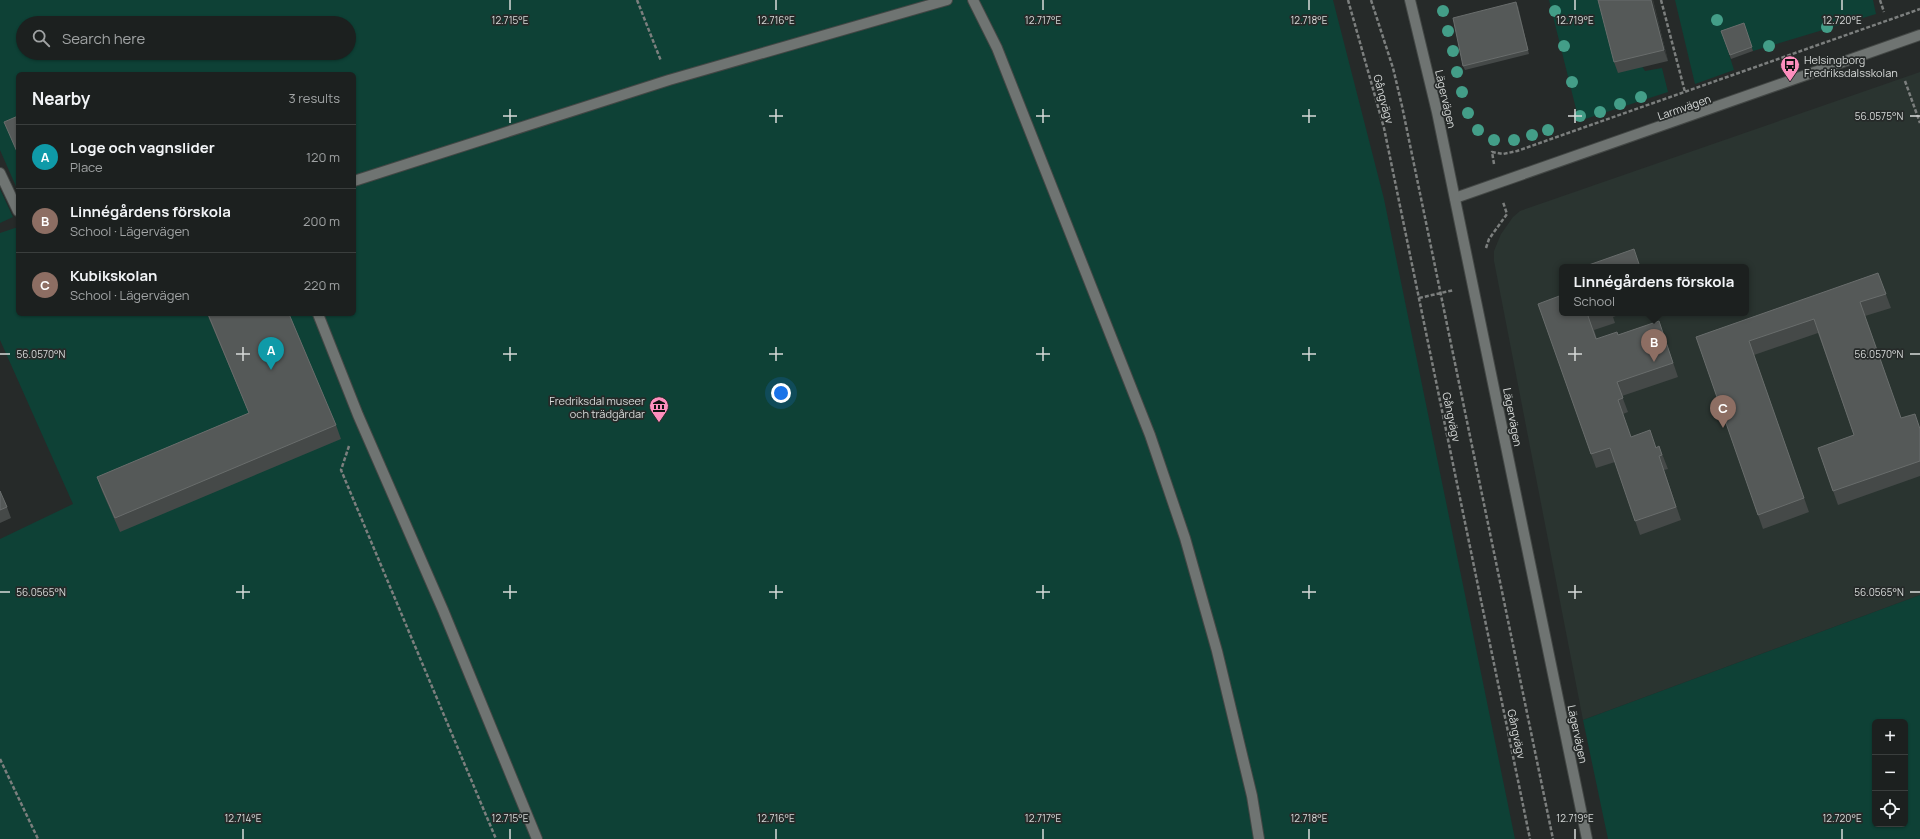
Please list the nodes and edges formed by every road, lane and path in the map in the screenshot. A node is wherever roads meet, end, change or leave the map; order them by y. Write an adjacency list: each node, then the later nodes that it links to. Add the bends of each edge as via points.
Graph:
1 (637, 0): 11 (path)
2 (947, 0): 11 (street)
3 (973, 0): 25 (street, via 997,48 1153,442 1185,538 1217,651 1252,796)
4 (1348, 0): 26 (path, Gångvägv, via 1384,128)
5 (1371, 0): 27 (path, via 1393,68 1402,106)
6 (1410, 0): 17 (street, Lägervägen)
7 (1661, 0): 13 (path)
8 (1880, 0): 9 (path)
9 (1884, 12)
10 (1920, 35): 17 (street, Larmvägen)
11 (668, 80): 16 (street)
12 (1905, 81): 14 (path)
13 (1685, 92)
14 (1920, 123)
15 (0, 173): 18 (street)
16 (356, 180)
17 (1455, 198): 28 (street, Lägervägen)
18 (16, 207)
19 (319, 316): 24 (street)
20 (349, 446): 23 (path, via 341,470)
21 (0, 760): 22 (path)
22 (38, 839)
23 (496, 839)
24 (537, 839)
25 (1259, 839)
26 (1530, 839)
27 (1553, 839)
28 (1587, 839)

